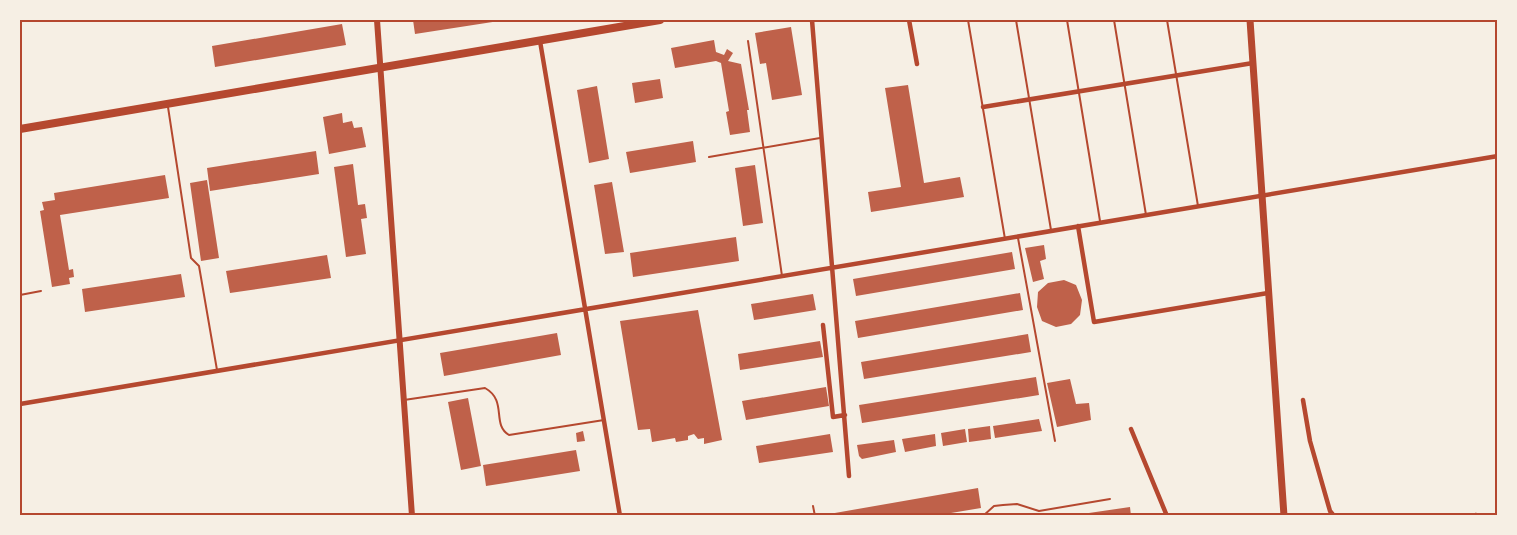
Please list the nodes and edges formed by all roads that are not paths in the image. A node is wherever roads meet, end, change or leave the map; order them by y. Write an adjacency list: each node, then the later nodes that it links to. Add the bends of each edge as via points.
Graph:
1 (377, 20): 15 (street)
2 (660, 20): 11 (main road)
3 (812, 20): 23 (street)
4 (909, 20): 14 (street)
5 (968, 20): 21 (lane)
6 (1016, 20): 19 (lane)
7 (1067, 20): 18 (lane)
8 (1114, 20): 17 (lane)
9 (1167, 20): 16 (lane)
10 (1250, 20): 13 (main road)
11 (540, 41): 15 (main road); 40 (street)
12 (748, 41): 24 (lane)
13 (1253, 63): 16 (street); 27 (main road)
14 (917, 64)
15 (381, 69): 20 (main road); 42 (street)
16 (1176, 75): 17 (street); 28 (lane)
17 (1125, 84): 18 (street); 29 (lane)
18 (1079, 92): 19 (street); 30 (lane)
19 (1029, 100): 21 (street); 32 (lane)
20 (168, 104): 22 (main road); 43 (lane, via 191,258 200,266)
21 (983, 107): 34 (lane)
22 (20, 129)
23 (822, 137): 24 (lane); 35 (street)
24 (763, 147): 26 (lane); 36 (lane)
25 (1497, 156): 27 (street)
26 (709, 157)
27 (1262, 196): 28 (street); 38 (main road)
28 (1198, 207): 29 (street)
29 (1146, 215): 30 (street)
30 (1101, 223): 31 (street)
31 (1078, 226): 32 (street); 38 (street, via 1094,322)
32 (1051, 231): 33 (street)
33 (1018, 237): 34 (street); 50 (lane)
34 (1005, 238): 35 (street)
35 (834, 267): 36 (street); 47 (street)
36 (782, 276): 40 (street)
37 (41, 291): 39 (lane)
38 (1268, 293): 55 (main road)
39 (20, 295)
40 (585, 308): 42 (street); 48 (street)
41 (823, 325): 47 (street, via 833,417)
42 (399, 339): 43 (street); 44 (street)
43 (217, 370): 46 (street)
44 (404, 400): 48 (lane, via 485,388 497,398 501,426 509,435); 53 (street)
45 (1303, 400): 56 (street)
46 (20, 404)
47 (844, 415): 51 (street)
48 (604, 420): 52 (street)
49 (1131, 429): 54 (street)
50 (1055, 441)
51 (849, 476)
52 (620, 515)
53 (412, 516)
54 (1167, 516)
55 (1284, 516)
56 (1334, 516)

